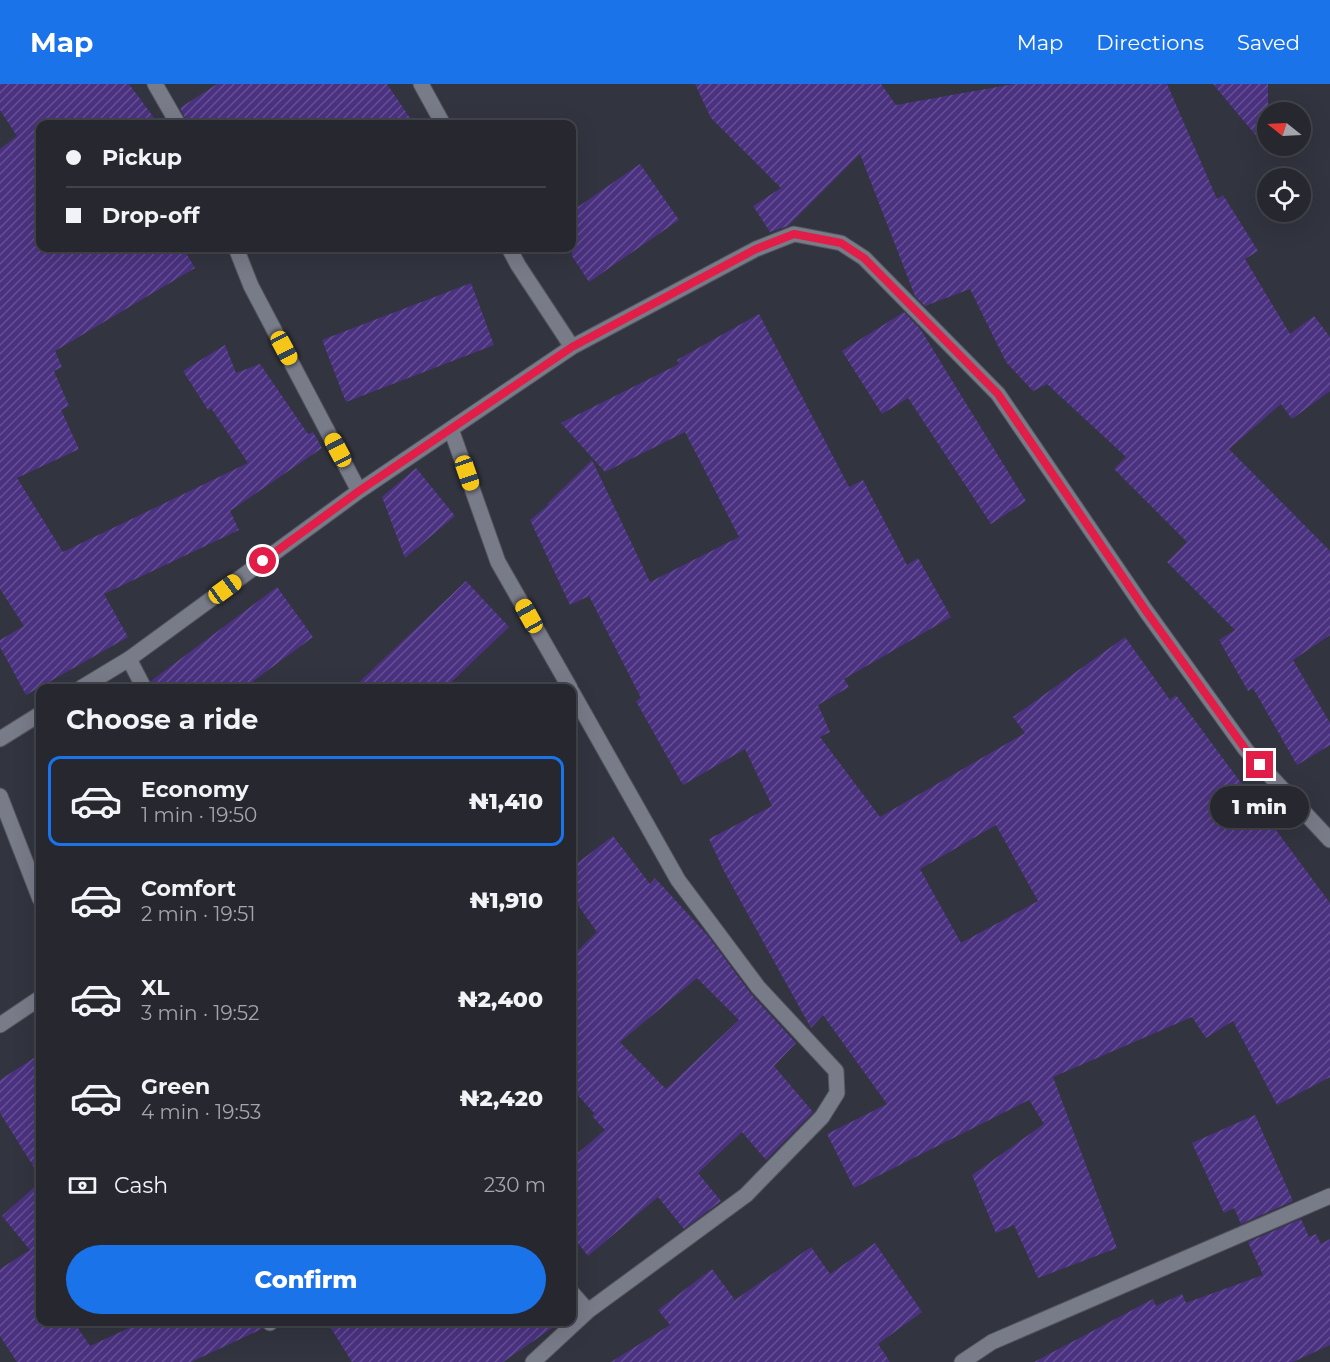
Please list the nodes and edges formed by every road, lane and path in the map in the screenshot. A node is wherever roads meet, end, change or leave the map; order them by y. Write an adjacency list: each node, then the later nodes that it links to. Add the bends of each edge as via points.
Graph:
1 (155, 84): 3 (street)
2 (421, 84): 4 (street)
3 (176, 120)
4 (441, 120)
5 (238, 252): 9 (street, via 251,286)
6 (511, 252): 7 (street)
7 (572, 347): 8 (street); 18 (street, via 756,249 794,234 841,243 864,258 998,394 1246,750)
8 (451, 429): 9 (street); 13 (street, via 498,562)
9 (359, 491): 10 (street)
10 (129, 659): 11 (street); 12 (street)
11 (88, 684)
12 (142, 684)
13 (568, 684)
14 (576, 699): 24 (street, via 678,880 758,987 836,1071 837,1093 822,1117 746,1195)
15 (36, 716): 16 (street)
16 (0, 739)
17 (0, 796): 19 (street)
18 (1330, 840)
19 (36, 889)
20 (36, 1001): 21 (street)
21 (0, 1025)
22 (1330, 1196): 28 (street, via 992,1342)
23 (576, 1298): 24 (street)
24 (588, 1311): 25 (street)
25 (576, 1322)
26 (572, 1326): 27 (street)
27 (533, 1362)
28 (962, 1362)

